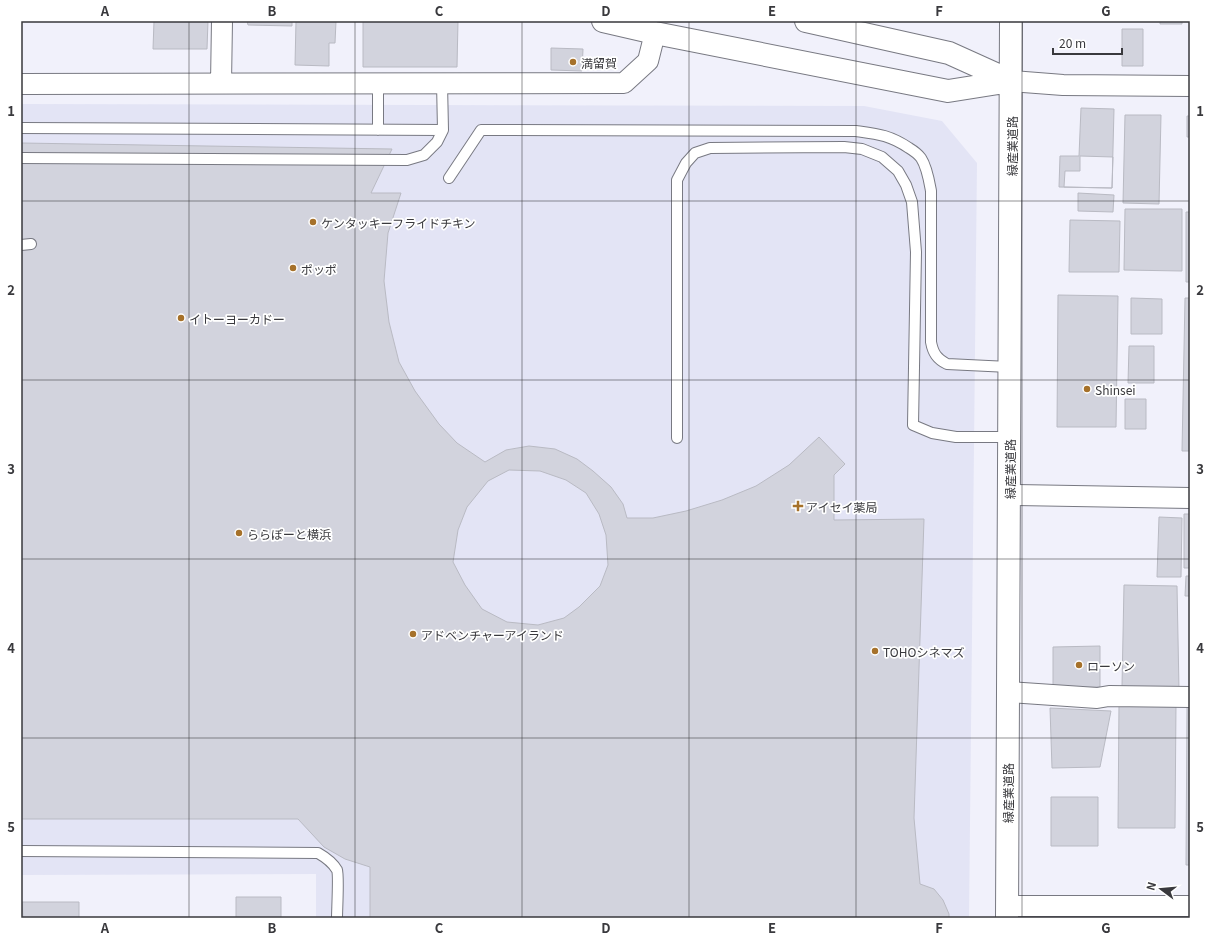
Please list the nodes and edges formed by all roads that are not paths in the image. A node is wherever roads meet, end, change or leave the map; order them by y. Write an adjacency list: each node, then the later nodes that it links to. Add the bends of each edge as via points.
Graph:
1 (222, 21): 7 (street)
2 (603, 21): 5 (street)
3 (806, 21): 6 (street, via 949,53)
4 (1011, 21): 6 (street, 緑産業道路)
5 (655, 33): 6 (street, via 948,91); 9 (street, via 648,61 624,83)
6 (1011, 81): 11 (street, via 1063,85); 19 (street, 緑産業道路)
7 (221, 83): 8 (street); 10 (street)
8 (378, 83): 9 (street); 13 (lane)
9 (442, 83): 14 (lane)
10 (21, 84)
11 (1190, 86)
12 (21, 128): 13 (lane)
13 (378, 130): 14 (lane)
14 (443, 130): 15 (lane, via 437,142 424,155 407,160)
15 (21, 158)
16 (449, 178): 19 (lane, via 481,130 856,131 892,137 922,158 932,191 933,352 947,364)
17 (21, 244): 18 (lane)
18 (32, 244)
19 (1009, 366): 20 (street, 緑産業道路)
20 (1009, 436): 21 (lane, via 956,437 932,433 913,425 916,252 912,202 898,171 882,157 862,148 844,147 710,148 695,153 686,163 677,180); 22 (street, 緑産業道路)
21 (677, 438)
22 (1009, 495): 23 (street); 24 (street, 緑産業道路)
23 (1190, 498)
24 (1008, 692): 25 (street, via 1097,698); 28 (street, 緑産業道路)
25 (1190, 697)
26 (21, 850): 29 (lane, via 318,853 333,864 338,872)
27 (1190, 906): 28 (street)
28 (1007, 912)
29 (337, 918)

